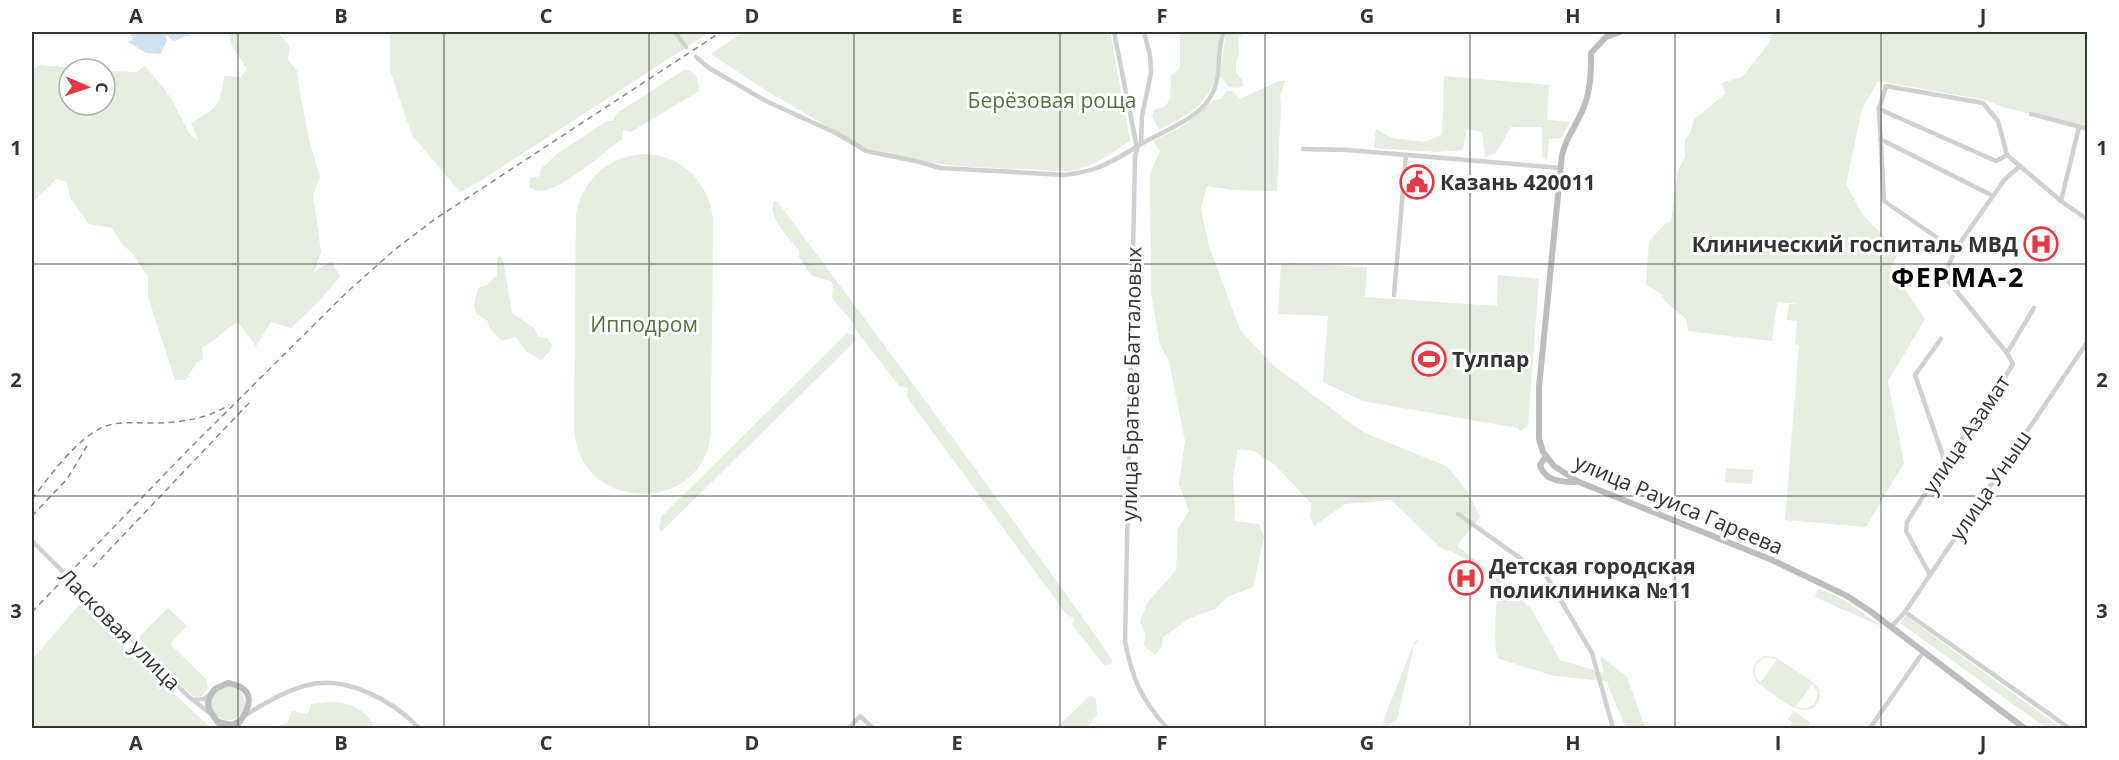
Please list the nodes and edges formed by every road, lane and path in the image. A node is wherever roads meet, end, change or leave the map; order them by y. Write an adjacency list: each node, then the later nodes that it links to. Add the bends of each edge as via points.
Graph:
1 (675, 32): 6 (street)
2 (1114, 32): 13 (street, улица Братьев Батталовых)
3 (1144, 32): 13 (street, via 1151,73)
4 (1224, 32): 13 (street, via 1217,80 1204,105 1191,117)
5 (1620, 32): 18 (street, улица Рауиса Гареева, via 1591,52 1585,106 1564,146)
6 (686, 47)
7 (696, 57): 13 (street, via 766,101 860,148 940,168 1065,175 1096,168)
8 (1879, 109): 12 (street); 16 (street, via 1996,161); 16 (street, via 1886,86 1983,103 1998,121)
9 (2031, 114): 10 (street)
10 (2079, 127): 11 (street); 20 (street)
11 (2088, 129)
12 (1880, 139): 19 (street); 22 (street, via 1884,201)
13 (1139, 146): 49 (street, улица Братьев Батталовых, via 1135,158 1125,642 1140,694)
14 (1303, 149): 15 (street)
15 (1406, 155): 18 (street); 23 (street)
16 (2007, 155): 17 (street)
17 (2020, 166): 19 (street, улица Азамат); 20 (street)
18 (1560, 168): 28 (street, улица Рауиса Гареева, via 1539,387 1539,439)
19 (1994, 196): 22 (street, улица Азамат)
20 (2061, 201): 21 (street)
21 (2088, 220)
22 (1955, 250): 27 (street, улица Азамат, via 1944,276)
23 (1394, 295)
24 (2034, 308): 27 (street)
25 (1941, 339): 29 (street, via 1915,375)
26 (2088, 341): 33 (street, улица Уныш)
27 (2007, 353): 29 (street, улица Азамат, via 2013,364)
28 (1546, 456): 30 (street, улица Рауиса Гареева); 30 (street, via 1540,465 1545,474 1554,480)
29 (1945, 462): 33 (street, улица Азамат, via 1907,522 1906,531)
30 (1579, 482): 35 (street, улица Рауиса Гареева, via 1821,582)
31 (1458, 514): 50 (street, via 1547,577 1592,653)
32 (32, 541): 38 (street, Ласковая улица)
33 (1930, 575): 34 (street, улица Уныш)
34 (1905, 612): 35 (street, улица Уныш); 53 (street)
35 (1891, 627): 36 (street, улица Рауиса Гареева)
36 (1924, 651): 51 (street); 52 (street, улица Рауиса Гареева)
37 (210, 694): 38 (street, via 199,701); 39 (street, via 228,683 243,689); 41 (street)
38 (189, 697): 41 (street, Ласковая улица)
39 (248, 698): 40 (street); 42 (street)
40 (265, 705): 42 (street); 46 (street, via 307,685 335,684 379,698)
41 (211, 714): 43 (street)
42 (244, 717): 43 (street, via 232,725); 45 (street)
43 (216, 721): 44 (street)
44 (222, 729)
45 (235, 729)
46 (419, 729)
47 (849, 729): 48 (street, via 860,716)
48 (873, 729)
49 (1167, 729)
50 (1613, 729)
51 (1870, 729)
52 (2024, 729)
53 (2069, 729)

